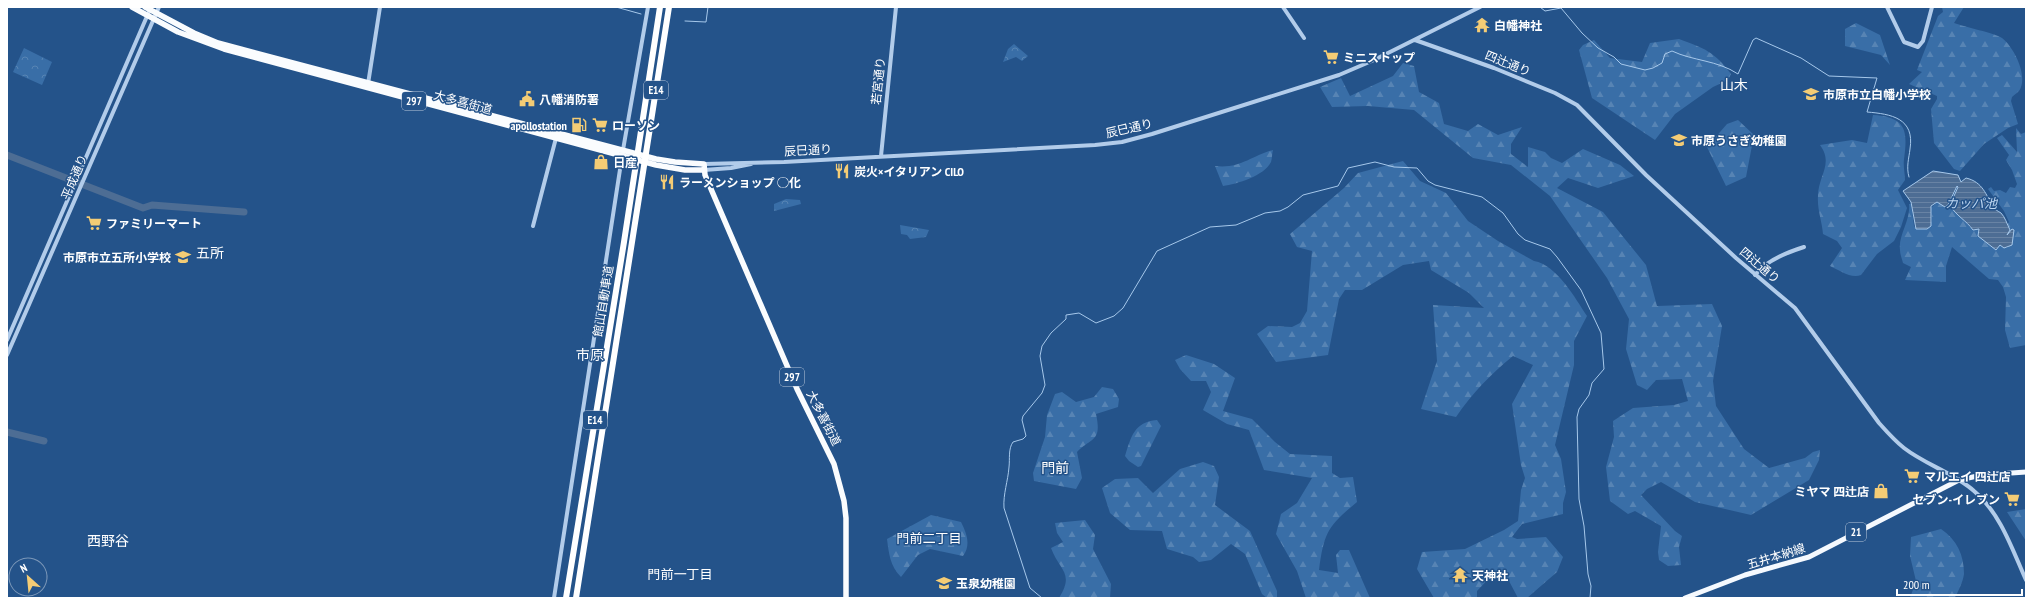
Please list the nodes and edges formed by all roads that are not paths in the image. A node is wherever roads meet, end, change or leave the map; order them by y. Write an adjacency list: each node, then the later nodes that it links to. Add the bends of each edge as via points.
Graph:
1 (132, 7): 12 (highway, 大多喜街道 / 297)
2 (159, 7): 13 (street, 平成通り)
3 (380, 7): 17 (street)
4 (648, 7): 20 (street)
5 (660, 7): 32 (highway, 館山自動車道 / E14)
6 (669, 7): 33 (highway, 館山自動車道 / E14)
7 (896, 7): 21 (street, 若宮通り)
8 (1283, 7): 15 (street)
9 (1480, 7): 16 (street, 辰巳通り)
10 (1887, 7): 11 (street, via 1904,42 1918,47 1923,41)
11 (1932, 7)
12 (148, 10): 13 (highway, 大多喜街道 / 297); 14 (highway, 大多喜街道 / 297); 26 (street, 平成通り)
13 (156, 13): 14 (street, 平成通り); 17 (highway, 大多喜街道 / 297, via 218,43)
14 (154, 19): 18 (highway, 大多喜街道 / 297, via 216,47); 27 (street, 平成通り)
15 (1304, 38)
16 (1415, 40): 21 (street, 辰巳通り, via 1339,75 1137,139 1095,145); 25 (street, 四辻通り, via 1500,71 1577,105 1646,175)
17 (368, 82): 18 (street); 20 (highway, 大多喜街道 / 297)
18 (367, 88): 19 (highway, 大多喜街道 / 297)
19 (556, 138): 20 (highway, 大多喜街道 / 297); 23 (street)
20 (623, 153): 22 (highway, 大多喜街道 / 297, via 672,168); 31 (street)
21 (881, 156): 22 (street, 辰巳通り, via 759,163 731,168)
22 (704, 167): 34 (highway, 大多喜街道 / 297, via 797,389 834,464 846,518)
23 (533, 226)
24 (1804, 247): 25 (street, via 1762,268)
25 (1755, 275): 29 (street, 四辻通り, via 1795,308 1893,439)
26 (7, 340)
27 (7, 356)
28 (2026, 472): 29 (main road, 五井本納線 / 21, via 1982,475)
29 (1959, 480): 30 (street, 四辻通り, via 1974,491 1995,515); 35 (main road, 五井本納線 / 21, via 1809,557 1745,575)
30 (2026, 580)
31 (554, 598)
32 (566, 598)
33 (576, 598)
34 (846, 598)
35 (1685, 598)

